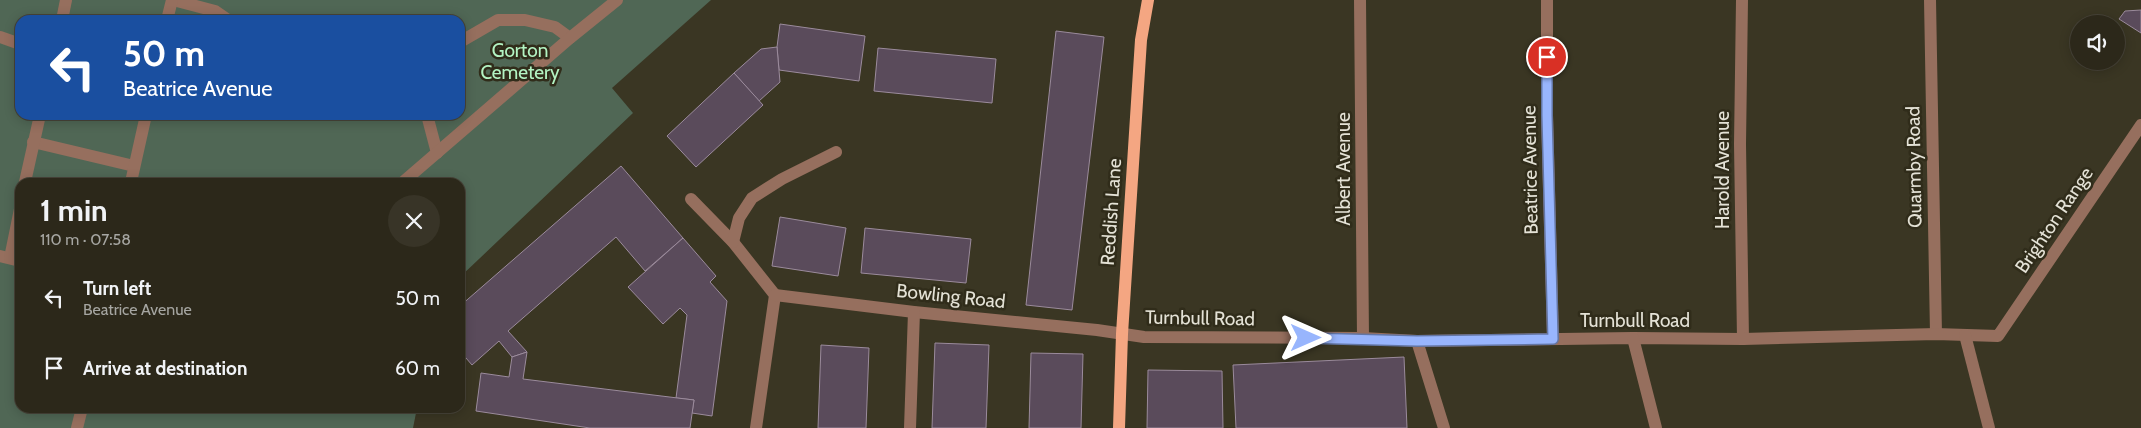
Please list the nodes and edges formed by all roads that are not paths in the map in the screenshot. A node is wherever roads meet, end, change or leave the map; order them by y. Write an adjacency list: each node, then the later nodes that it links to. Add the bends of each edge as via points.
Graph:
1 (66, 0): 9 (street)
2 (173, 0): 10 (street); 11 (street)
3 (617, 0): 13 (street)
4 (1148, 0): 33 (main road, Reddish Lane, via 1141,40)
5 (1360, 0): 37 (street, Albert Avenue)
6 (1547, 0): 39 (street, Beatrice Avenue)
7 (1742, 0): 40 (street, Harold Avenue)
8 (1930, 0): 34 (street, Quarmby Road)
9 (63, 15)
10 (168, 15)
11 (221, 15)
12 (0, 36): 15 (street)
13 (570, 38): 14 (street, via 555,27 525,20 498,20); 22 (street)
14 (465, 39)
15 (15, 42)
16 (39, 120): 20 (street)
17 (145, 120): 23 (street)
18 (428, 120): 22 (street)
19 (2140, 130): 36 (street, Brighton Range)
20 (33, 142): 23 (street); 24 (street)
21 (836, 152): 29 (street, via 752,198 739,218)
22 (437, 153): 26 (street)
23 (134, 166): 25 (street)
24 (26, 178)
25 (132, 178)
26 (408, 178)
27 (691, 199): 29 (street)
28 (15, 234): 30 (street)
29 (733, 242): 31 (street)
30 (10, 258)
31 (775, 295): 32 (street, Bowling Road); 44 (street)
32 (914, 312): 33 (street, Bowling Road); 45 (street)
33 (1122, 334): 37 (street, Turnbull Road, via 1144,337); 46 (main road, Reddish Lane)
34 (1936, 334): 35 (street, Turnbull Road); 40 (street, Turnbull Road)
35 (1964, 335): 36 (street, Turnbull Road); 49 (street)
36 (1998, 336)
37 (1363, 338): 41 (street, Turnbull Road)
38 (1633, 338): 39 (street, Turnbull Road); 40 (street, Turnbull Road); 48 (street)
39 (1553, 339): 41 (street, Turnbull Road)
40 (1743, 339)
41 (1417, 341): 47 (street)
42 (81, 413): 43 (street)
43 (77, 428)
44 (756, 428)
45 (910, 428)
46 (1119, 428)
47 (1444, 428)
48 (1656, 428)
49 (1989, 428)

